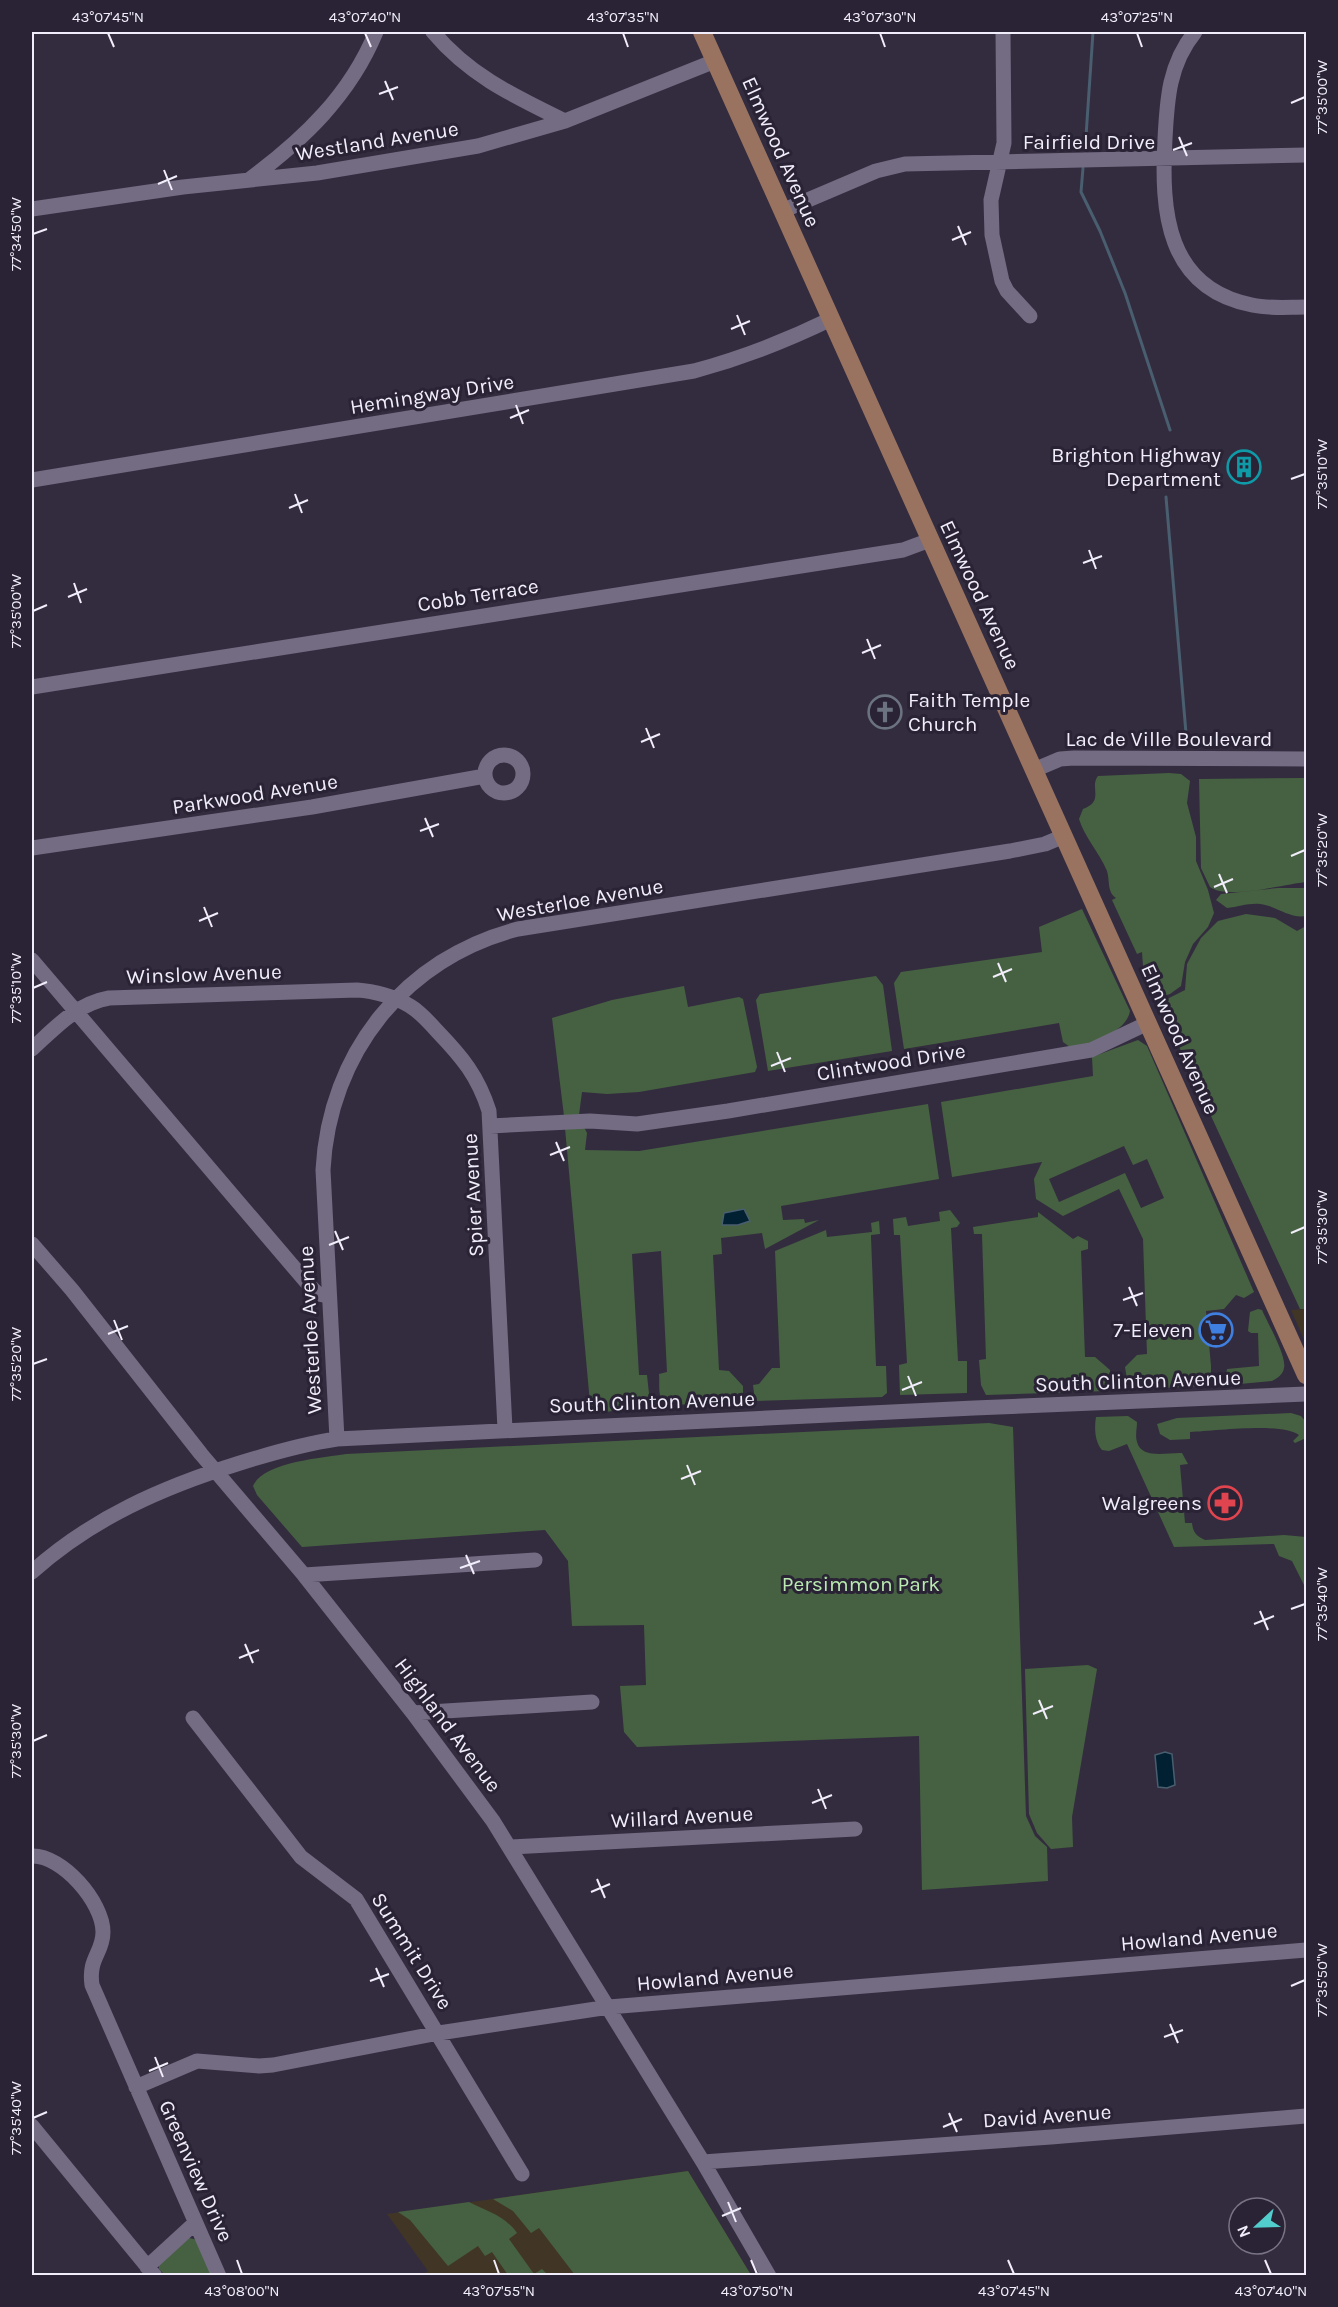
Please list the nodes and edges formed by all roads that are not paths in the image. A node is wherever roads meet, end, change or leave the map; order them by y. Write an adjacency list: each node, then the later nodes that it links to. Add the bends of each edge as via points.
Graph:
1 (376, 32): 11 (street, via 351,80 324,116 294,146)
2 (433, 32): 7 (street, via 477,74)
3 (702, 32): 6 (main road, Elmwood Avenue)
4 (1003, 32): 10 (street, via 1004,143)
5 (1195, 32): 9 (street, via 1181,50 1171,76)
6 (715, 61): 7 (street, Westland Avenue); 13 (main road, Elmwood Avenue)
7 (565, 121): 11 (street, Westland Avenue, via 478,146 317,173)
8 (1306, 155): 9 (street)
9 (1164, 158): 10 (street, Fairfield Drive); 14 (street, Fairfield Drive, via 1168,227 1179,253 1200,280 1222,296 1251,305)
10 (999, 164): 13 (street, Fairfield Drive, via 891,166); 15 (street, via 991,200 992,235 1002,281)
11 (250, 179): 12 (street, Westland Avenue)
12 (32, 209)
13 (783, 211): 16 (main road, Elmwood Avenue)
14 (1306, 307)
15 (1030, 316)
16 (831, 319): 17 (street, Hemingway Drive, via 740,359 694,371); 18 (main road, Elmwood Avenue)
17 (32, 480)
18 (930, 540): 19 (street, Cobb Terrace, via 903,550); 21 (main road, Elmwood Avenue)
19 (32, 687)
20 (1306, 759): 21 (street, Lac de Ville Boulevard, via 1074,758 1060,759)
21 (1034, 770): 23 (main road, Elmwood Avenue)
22 (485, 776): 24 (street, Parkwood Avenue, via 312,807)
23 (1064, 836): 26 (street, Westerloe Avenue, via 1010,851 518,929 456,953); 28 (main road, Elmwood Avenue)
24 (32, 848)
25 (32, 960): 27 (street)
26 (394, 999): 27 (street, Winslow Avenue, via 357,990 109,998); 30 (street, Spier Avenue, via 419,1012 468,1064 484,1094); 32 (street, Westerloe Avenue, via 353,1060 326,1134 323,1170)
27 (74, 1011): 29 (street, Winslow Avenue); 32 (street, via 308,1284 318,1294)
28 (1148, 1023): 30 (street, Clintwood Drive, via 1085,1052 716,1113 637,1124 590,1121); 33 (main road, Elmwood Avenue)
29 (32, 1049)
30 (490, 1126): 35 (street, Spier Avenue)
31 (32, 1244): 37 (street, Highland Avenue)
32 (328, 1296): 36 (street, Westerloe Avenue)
33 (1306, 1375)
34 (1306, 1395): 35 (street, South Clinton Avenue)
35 (505, 1429): 36 (street, South Clinton Avenue)
36 (337, 1439): 37 (street, South Clinton Avenue, via 288,1448)
37 (214, 1471): 39 (street, South Clinton Avenue, via 113,1513 76,1536); 40 (street, Highland Avenue)
38 (535, 1560): 40 (street)
39 (32, 1572)
40 (304, 1575): 42 (street, Highland Avenue)
41 (592, 1702): 42 (street)
42 (414, 1713): 45 (street, Highland Avenue)
43 (193, 1718): 49 (street, Summit Drive, via 301,1857 356,1899)
44 (855, 1828): 45 (street, Willard Avenue)
45 (511, 1847): 48 (street, Highland Avenue)
46 (32, 1856): 50 (street, Greenview Drive, via 51,1859 81,1884 100,1917 102,1942 92,1962 91,1979)
47 (1306, 1950): 48 (street, Howland Avenue)
48 (609, 2007): 49 (street, Howland Avenue); 53 (street, Highland Avenue)
49 (439, 2033): 50 (street, Howland Avenue, via 273,2065 197,2061); 54 (street, Summit Drive)
50 (135, 2087): 55 (street, Greenview Drive)
51 (1306, 2116): 53 (street, David Avenue)
52 (32, 2126): 56 (street)
53 (703, 2162): 58 (street, Highland Avenue)
54 (522, 2174)
55 (195, 2223): 56 (street); 57 (street, Greenview Drive)
56 (151, 2271)
57 (219, 2276)
58 (769, 2276)

